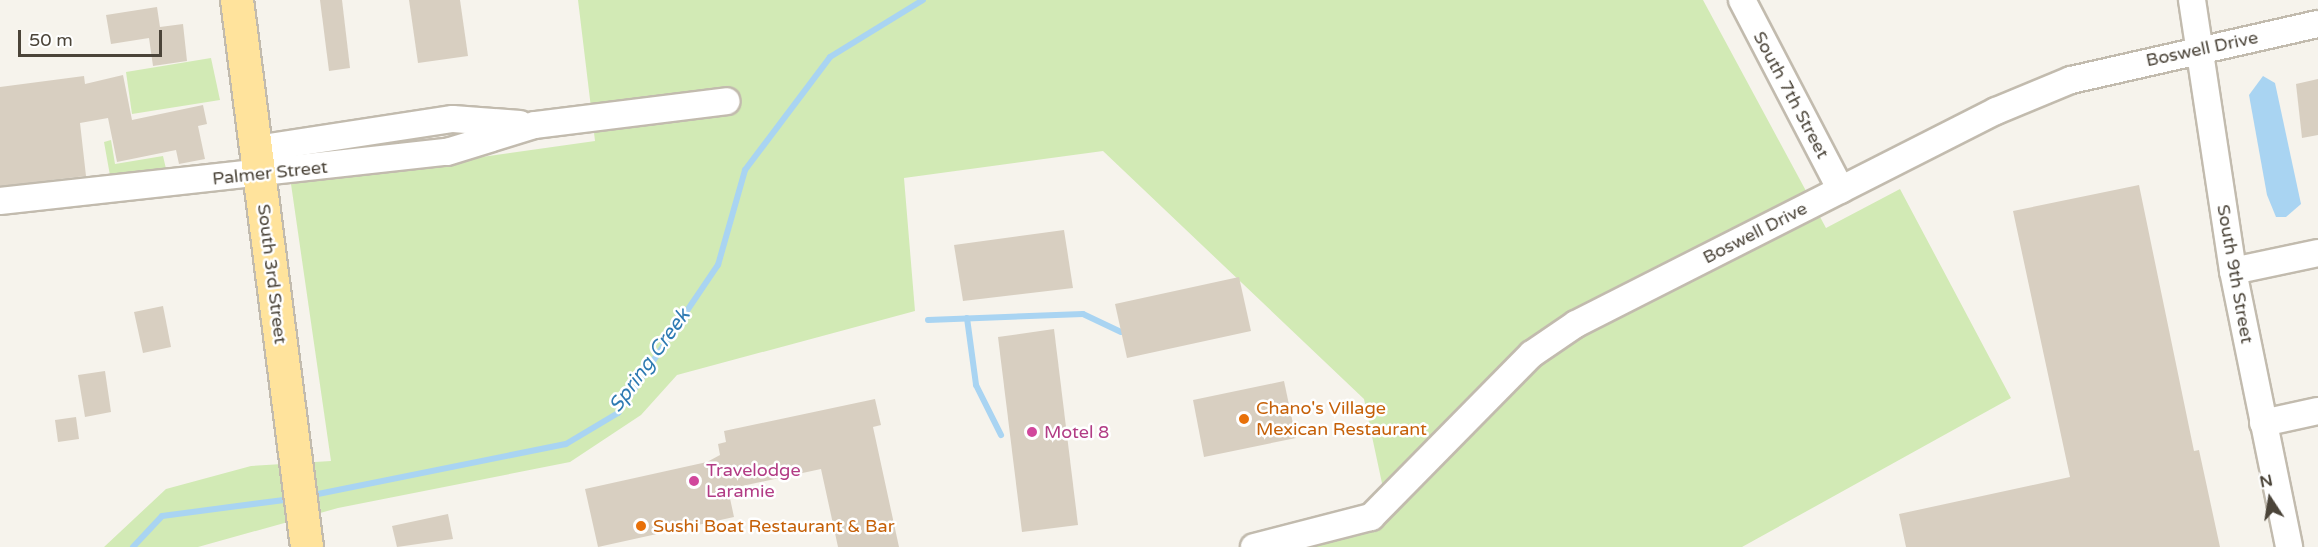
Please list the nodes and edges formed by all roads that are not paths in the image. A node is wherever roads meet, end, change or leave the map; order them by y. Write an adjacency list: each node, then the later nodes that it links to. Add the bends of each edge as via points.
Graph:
1 (237, 0): 7 (main road, South 3rd Street)
2 (1742, 0): 8 (street, South 7th Street)
3 (2192, 0): 5 (street, South 9th Street)
4 (2318, 24): 5 (street, Boswell Drive)
5 (2199, 49): 8 (street, Boswell Drive, via 2071,80 1996,111); 11 (street, South 9th Street)
6 (728, 101): 7 (street, Palmer Street, via 535,126 447,152)
7 (258, 162): 9 (street, Palmer Street); 14 (main road, South 3rd Street)
8 (1841, 190): 15 (street, Boswell Drive, via 1576,324 1532,354 1371,517)
9 (0, 201)
10 (2318, 253): 11 (street)
11 (2233, 271): 13 (street, South 9th Street)
12 (2318, 411): 13 (street)
13 (2263, 423): 16 (street, South 9th Street)
14 (306, 542)
15 (1254, 547)
16 (2289, 547)

